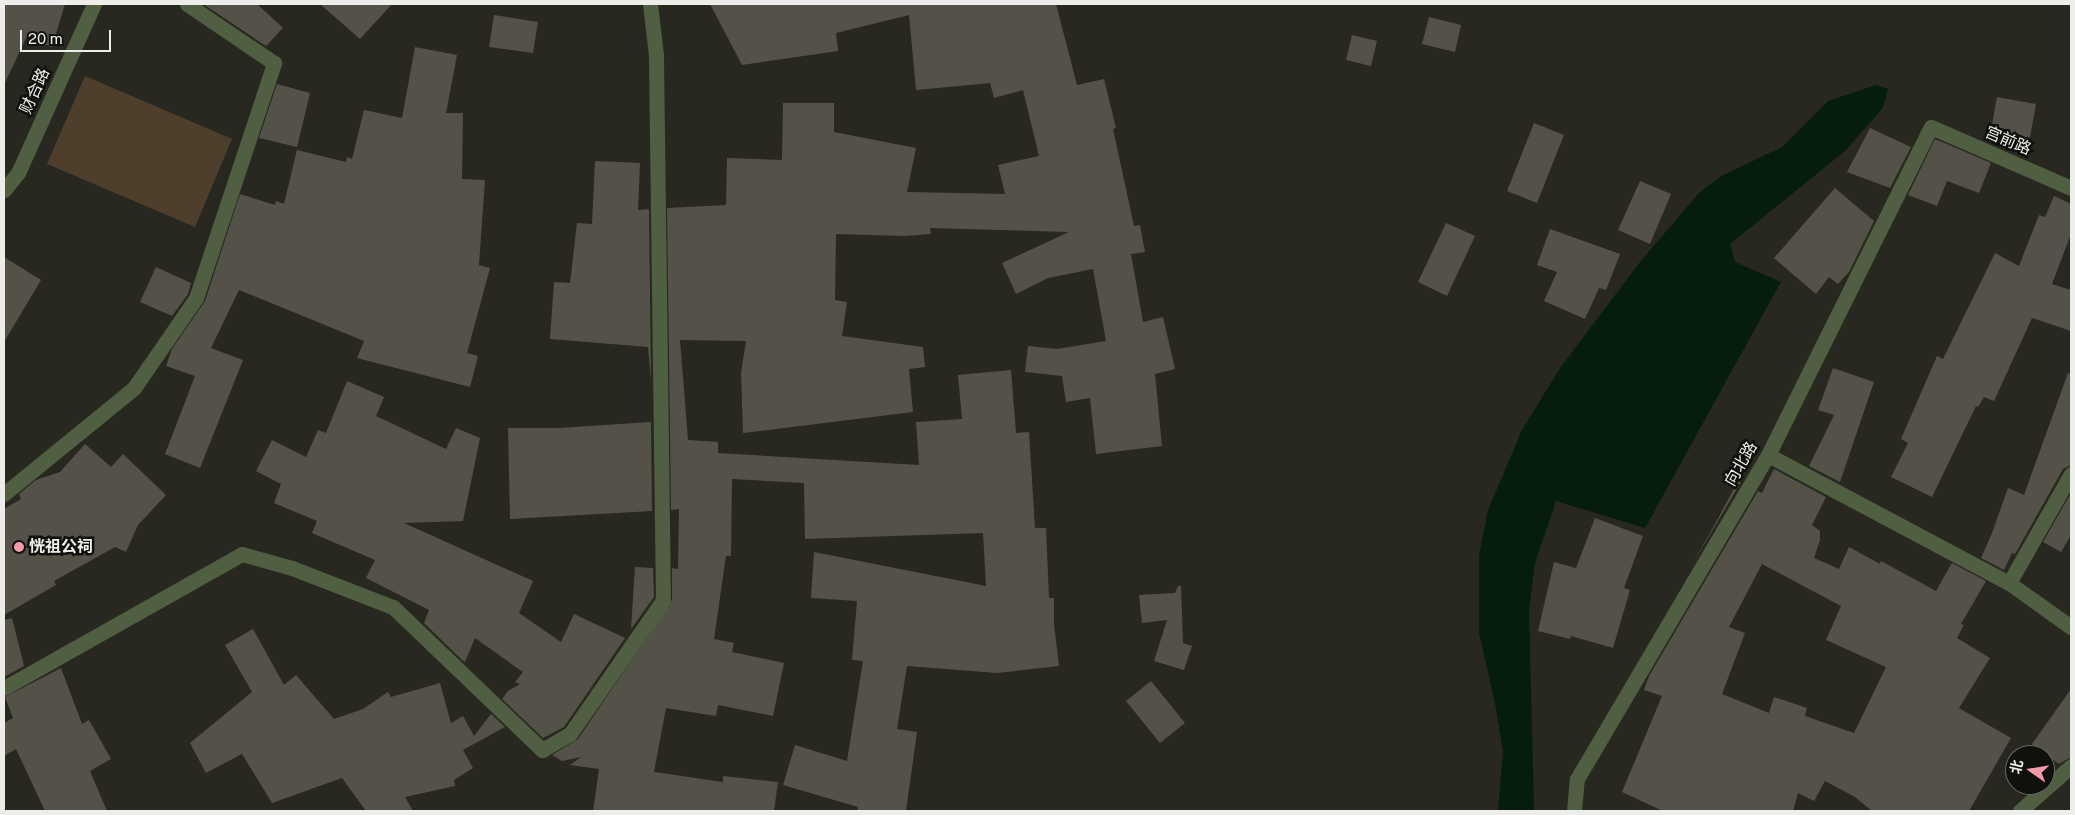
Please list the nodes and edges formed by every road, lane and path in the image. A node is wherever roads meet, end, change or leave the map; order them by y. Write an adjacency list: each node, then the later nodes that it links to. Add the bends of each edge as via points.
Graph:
1 (94, 4): 6 (street, 财合路, via 18,173)
2 (187, 4): 9 (street, via 274,63 196,298 134,388)
3 (650, 4): 12 (street, via 656,55 663,600 570,734 542,750 393,607 292,568 242,554)
4 (1931, 127): 5 (street, 宫前路); 7 (street, 向北路)
5 (2071, 188)
6 (4, 190)
7 (1768, 455): 10 (street); 14 (street, 向北路, via 1577,780)
8 (2071, 474): 10 (street)
9 (4, 494)
10 (2010, 583): 11 (street)
11 (2071, 627)
12 (4, 688)
13 (2071, 766): 15 (street)
14 (1574, 811)
15 (2020, 811)

